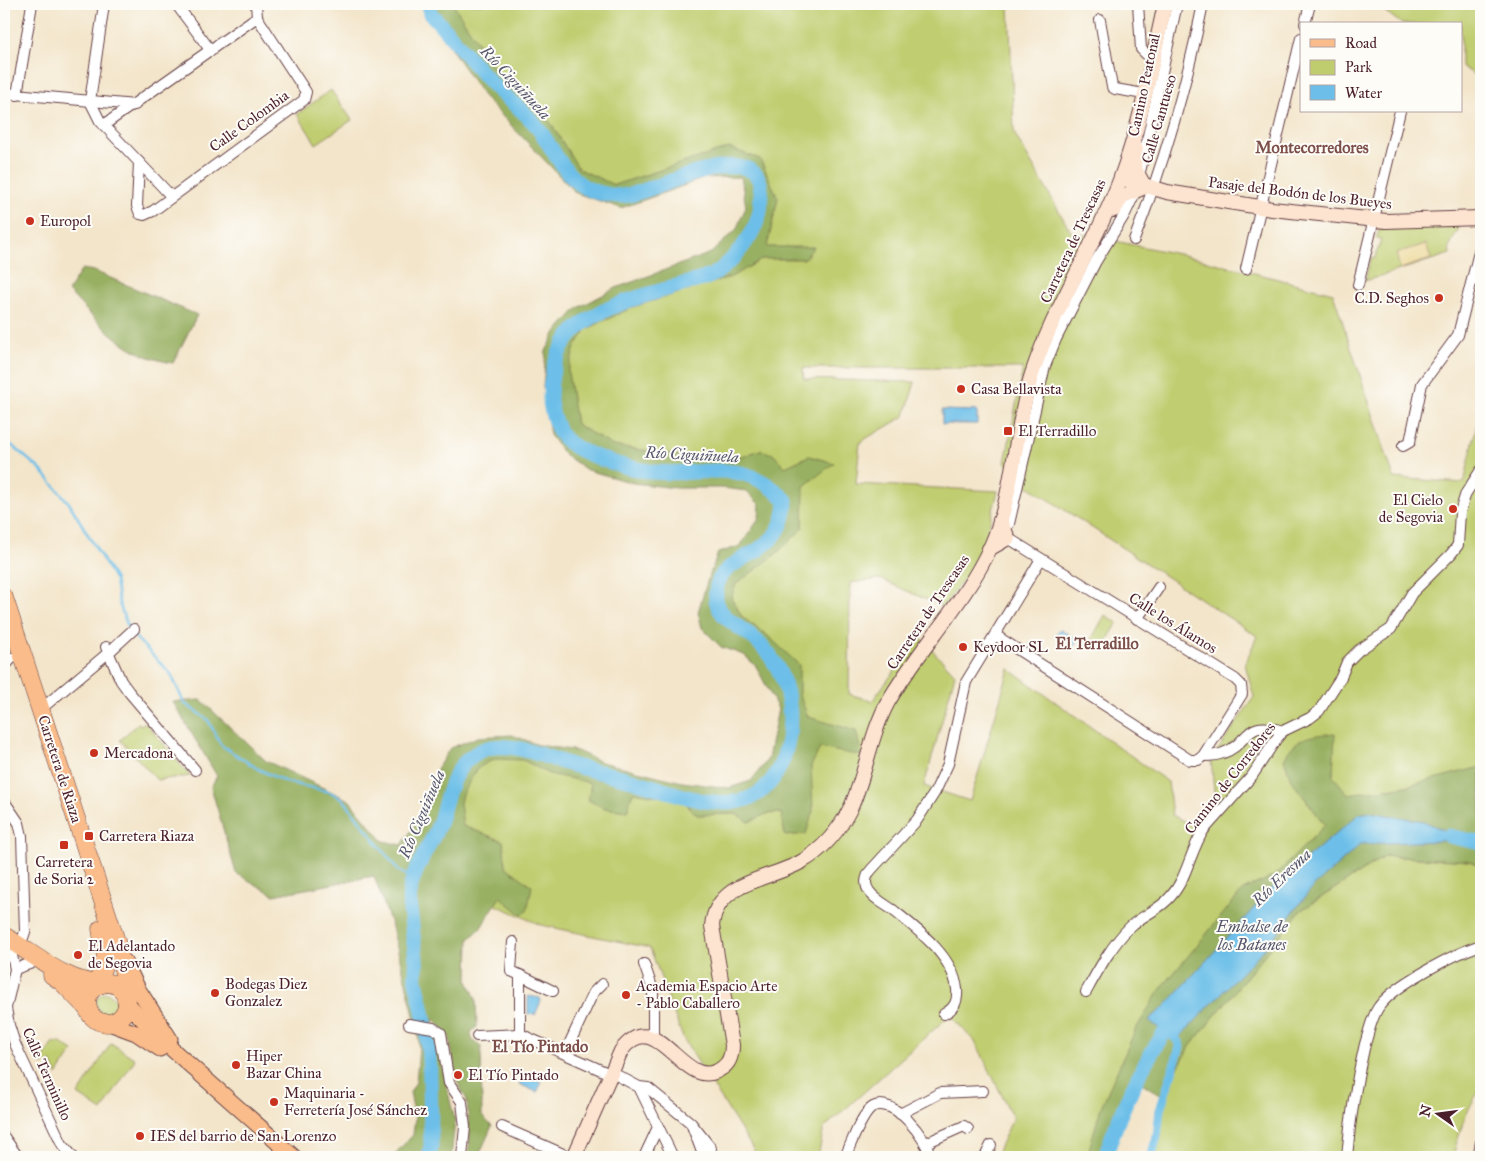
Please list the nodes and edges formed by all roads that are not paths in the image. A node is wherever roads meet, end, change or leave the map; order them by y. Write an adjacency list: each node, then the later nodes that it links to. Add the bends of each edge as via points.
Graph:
1 (32, 4): 17 (street)
2 (104, 4): 19 (street)
3 (176, 4): 14 (street)
4 (256, 4): 10 (street, Calle Colombia)
5 (1138, 4): 15 (street, via 1141,49)
6 (1165, 4): 15 (street, Carretera de Trescasas)
7 (1177, 4): 26 (street, Camino Peatonal)
8 (1203, 4): 28 (street, Calle Cantueso, via 1175,124)
9 (1310, 4): 12 (street)
10 (257, 17): 14 (street); 29 (street, Calle Colombia, via 303,86 306,96)
11 (1100, 20): 18 (street, via 1112,87)
12 (1306, 22)
13 (1300, 42): 30 (street)
14 (211, 51): 21 (street)
15 (1152, 60): 18 (street, Carretera de Trescasas)
16 (4, 93): 17 (street)
17 (17, 95): 19 (street)
18 (1144, 97): 27 (street, Carretera de Trescasas); 28 (street, via 1145,118 1134,162)
19 (90, 101): 20 (street); 24 (street)
20 (106, 103): 21 (street); 23 (street, via 114,110)
21 (134, 105): 23 (street)
22 (1400, 112): 32 (street)
23 (114, 119): 24 (street)
24 (104, 125): 25 (street)
25 (139, 162): 29 (street); 29 (street, Calle Colombia, via 136,206 140,214 148,214)
26 (1140, 172)
27 (1120, 178): 28 (street, Pasaje del Bodón de los Bueyes); 33 (street, Carretera de Trescasas)
28 (1144, 190): 30 (street, Pasaje del Bodón de los Bueyes); 33 (street, via 1121,198 1108,224); 34 (street, Calle Cantueso); 40 (street, via 1096,260 1049,357 1038,388 1026,452)
29 (171, 196)
30 (1260, 207): 32 (street, Pasaje del Bodón de los Bueyes); 36 (street)
31 (1481, 218): 32 (street, Pasaje del Bodón de los Bueyes)
32 (1372, 220): 37 (street)
33 (1094, 236): 40 (street, Carretera de Trescasas, via 1031,377)
34 (1134, 240)
35 (1481, 244): 38 (street, via 1458,335 1422,384 1410,442)
36 (1246, 269)
37 (1358, 285)
38 (1403, 446)
39 (1481, 470): 52 (street, Camino de Corredores, via 1466,493 1460,512 1458,545 1412,592 1391,629 1347,662 1319,711)
40 (1005, 527): 41 (street); 41 (street, Carretera de Trescasas); 42 (street, Calle los Álamos)
41 (989, 549): 76 (street, Carretera de Trescasas, via 964,593 888,702 854,799 838,830 826,844 803,860 732,890 717,905 712,926 732,1045 728,1062 714,1073 697,1072)
42 (1041, 559): 45 (street, Calle los Álamos); 48 (street)
43 (1159, 587): 45 (street)
44 (4, 598): 51 (highway, Carretera de Riaza)
45 (1137, 619): 53 (street, Calle los Álamos, via 1235,678 1241,685 1240,697)
46 (134, 630): 49 (street)
47 (4, 632): 50 (highway, Carretera de Riaza)
48 (994, 635): 53 (street, via 1192,761); 71 (street, via 966,682 948,764 935,792 917,820 871,870 866,880 872,895 912,926 950,965 955,976 957,1001 953,1009)
49 (107, 650): 51 (street); 54 (street, via 129,692)
50 (8, 662): 56 (highway, Carretera de Riaza)
51 (41, 709): 56 (highway, Carretera de Riaza)
52 (1283, 731): 53 (street, via 1271,727 1254,729 1223,754); 68 (street, Camino de Corredores, via 1252,776 1203,831 1186,873 1172,896 1159,909 1130,927)
53 (1203, 756)
54 (195, 770)
55 (4, 801): 58 (street, via 22,836 25,934)
56 (111, 942): 64 (highway, via 98,964); 66 (highway, Carretera de Riaza); 69 (highway, Carretera de Riaza, via 124,974); 78 (main road)
57 (513, 942): 63 (street, via 511,971)
58 (10, 945): 60 (highway); 62 (street, Calle Terminillo); 64 (highway)
59 (1481, 945): 103 (street, via 1437,965 1398,989 1377,1009 1353,1097)
60 (32, 963): 62 (street); 70 (highway, via 62,982)
61 (644, 964): 76 (street, via 653,990)
62 (15, 970): 92 (street, Calle Terminillo, via 6,1008 12,1034 62,1144)
63 (520, 975): 67 (street); 74 (street)
64 (72, 978): 66 (highway)
65 (602, 984): 77 (street, via 593,993)
66 (99, 985): 69 (highway, via 116,986); 70 (highway, via 89,996)
67 (553, 991)
68 (1086, 992)
69 (126, 1000): 72 (highway, via 122,1016); 78 (main road, via 144,1023)
70 (88, 1009): 72 (highway, via 94,1019)
71 (944, 1014)
72 (109, 1023): 93 (main road, via 136,1033 156,1046)
73 (413, 1025): 95 (street, via 433,1028 441,1033 450,1082 462,1102 465,1127)
74 (520, 1034): 75 (street); 77 (street)
75 (477, 1036)
76 (653, 1038): 79 (street, via 641,1037 628,1043)
77 (565, 1053): 79 (street)
78 (182, 1057): 94 (main road)
79 (611, 1073): 80 (street); 97 (street)
80 (639, 1087): 83 (street, via 648,1088); 85 (street)
81 (983, 1091): 82 (street, via 940,1093)
82 (900, 1114): 89 (street); 100 (street, via 885,1105 872,1107)
83 (691, 1123)
84 (502, 1127): 96 (street)
85 (658, 1127): 98 (street); 99 (street)
86 (968, 1129): 89 (street, via 964,1126)
87 (4, 1137): 91 (street)
88 (1481, 1142): 104 (street)
89 (926, 1143): 101 (street)
90 (991, 1145): 102 (street)
91 (18, 1157)
92 (73, 1157)
93 (282, 1157)
94 (294, 1157)
95 (462, 1157)
96 (570, 1157)
97 (574, 1157)
98 (644, 1157)
99 (673, 1157)
100 (845, 1157)
101 (930, 1157)
102 (985, 1157)
103 (1347, 1157)
104 (1478, 1157)

